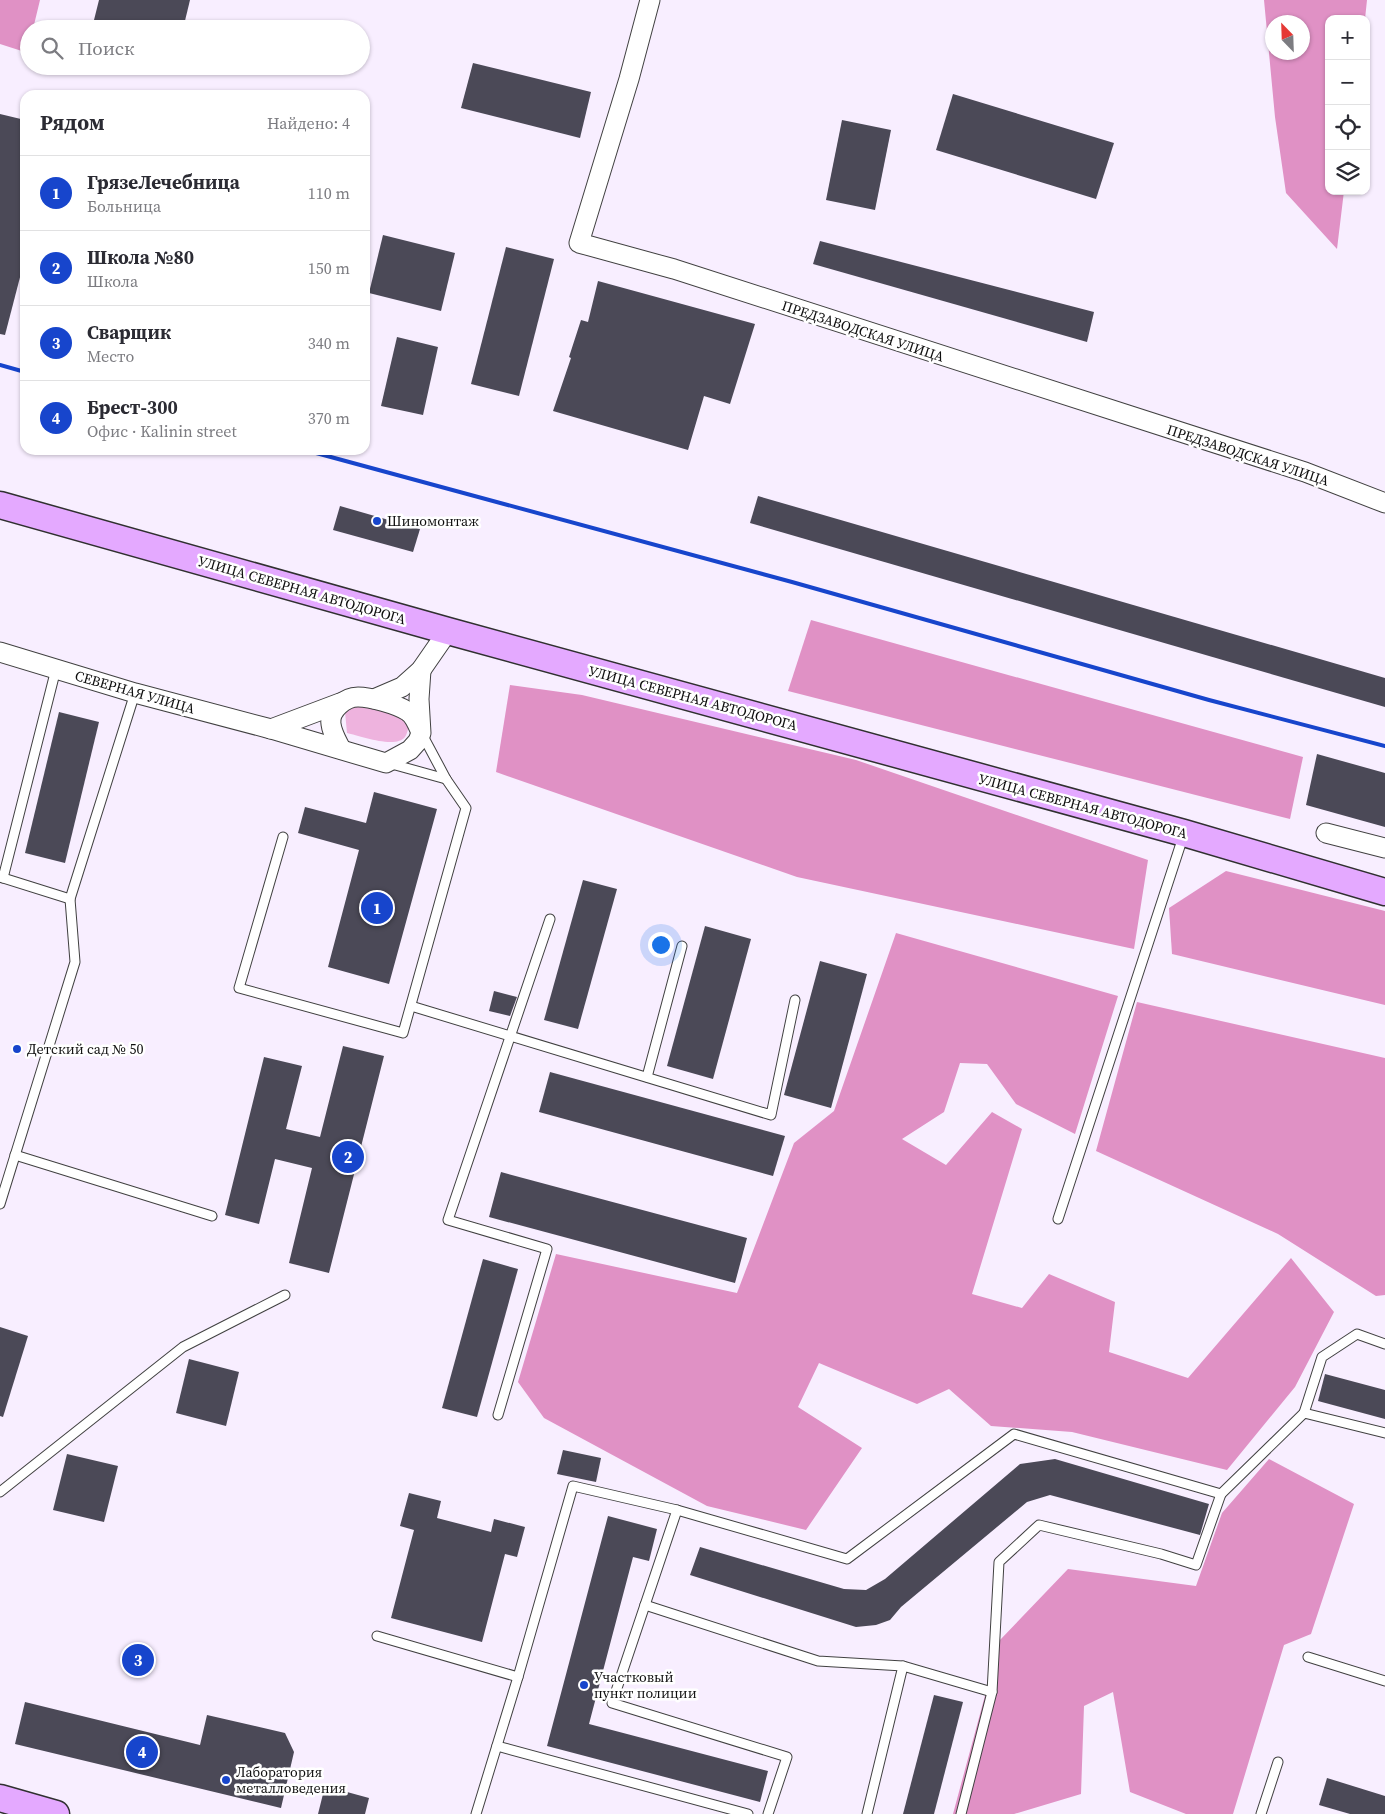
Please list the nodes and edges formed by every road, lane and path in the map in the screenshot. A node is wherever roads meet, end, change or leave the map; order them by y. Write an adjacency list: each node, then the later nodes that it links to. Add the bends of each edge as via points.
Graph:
1 (650, 0): 2 (street, ПРЕДЗАВОДСКАЯ УЛИЦА, via 579,243 684,272 1305,472)
2 (1385, 503)
3 (0, 506): 4 (main road, УЛИЦА СЕВЕРНАЯ АВТОДОРОГА)
4 (448, 631): 7 (street); 17 (main road, УЛИЦА СЕВЕРНАЯ АВТОДОРОГА)
5 (0, 652): 6 (street, СЕВЕРНАЯ УЛИЦА)
6 (56, 669): 8 (street, СЕВЕРНАЯ УЛИЦА); 20 (lane)
7 (421, 670): 9 (street, via 402,688); 12 (street)
8 (135, 693): 11 (street, СЕВЕРНАЯ УЛИЦА); 22 (lane)
9 (374, 699): 10 (street, via 357,697); 12 (street, via 408,711)
10 (340, 703): 11 (street); 13 (street, via 330,722)
11 (271, 729): 13 (street, СЕВЕРНАЯ УЛИЦА)
12 (421, 733): 14 (street, via 410,750); 15 (lane)
13 (341, 749): 14 (street)
14 (386, 762): 15 (lane)
15 (446, 779): 26 (lane, via 466,808)
16 (1326, 832): 19 (street)
17 (1184, 833): 21 (main road, УЛИЦА СЕВЕРНАЯ АВТОДОРОГА); 32 (lane)
18 (283, 837): 26 (lane, via 238,988 403,1033)
19 (1385, 848)
20 (1, 877): 22 (lane)
21 (1385, 892)
22 (70, 899): 29 (lane, via 75,962)
23 (550, 919): 27 (lane)
24 (682, 946): 28 (lane)
25 (795, 1000): 28 (lane, via 771,1115)
26 (411, 1006): 27 (lane)
27 (510, 1036): 28 (lane); 36 (lane, via 448,1220 547,1249)
28 (647, 1077)
29 (15, 1155): 30 (lane); 31 (lane)
30 (0, 1204)
31 (212, 1216)
32 (1058, 1219)
33 (285, 1295): 38 (lane, via 183,1347)
34 (1385, 1344): 35 (lane, via 1357,1334 1322,1356)
35 (1304, 1413): 37 (lane); 39 (lane)
36 (498, 1416)
37 (1385, 1433)
38 (0, 1492)
39 (1221, 1494): 40 (lane, via 1014,1434 846,1560); 47 (lane, via 1196,1565 1039,1526 999,1562)
40 (677, 1510): 41 (lane); 45 (lane, via 573,1486)
41 (645, 1605): 44 (lane, via 818,1661); 54 (lane, via 612,1703 787,1756)
42 (377, 1636): 45 (lane)
43 (1308, 1657): 46 (lane)
44 (903, 1666): 47 (lane); 55 (lane)
45 (518, 1677): 48 (lane)
46 (1385, 1681)
47 (992, 1692): 56 (lane)
48 (497, 1746): 52 (lane); 53 (lane)
49 (1278, 1762): 57 (lane)
50 (0, 1798): 51 (main road)
51 (56, 1814)
52 (476, 1814)
53 (748, 1814)
54 (768, 1814)
55 (867, 1814)
56 (961, 1814)
57 (1261, 1814)

